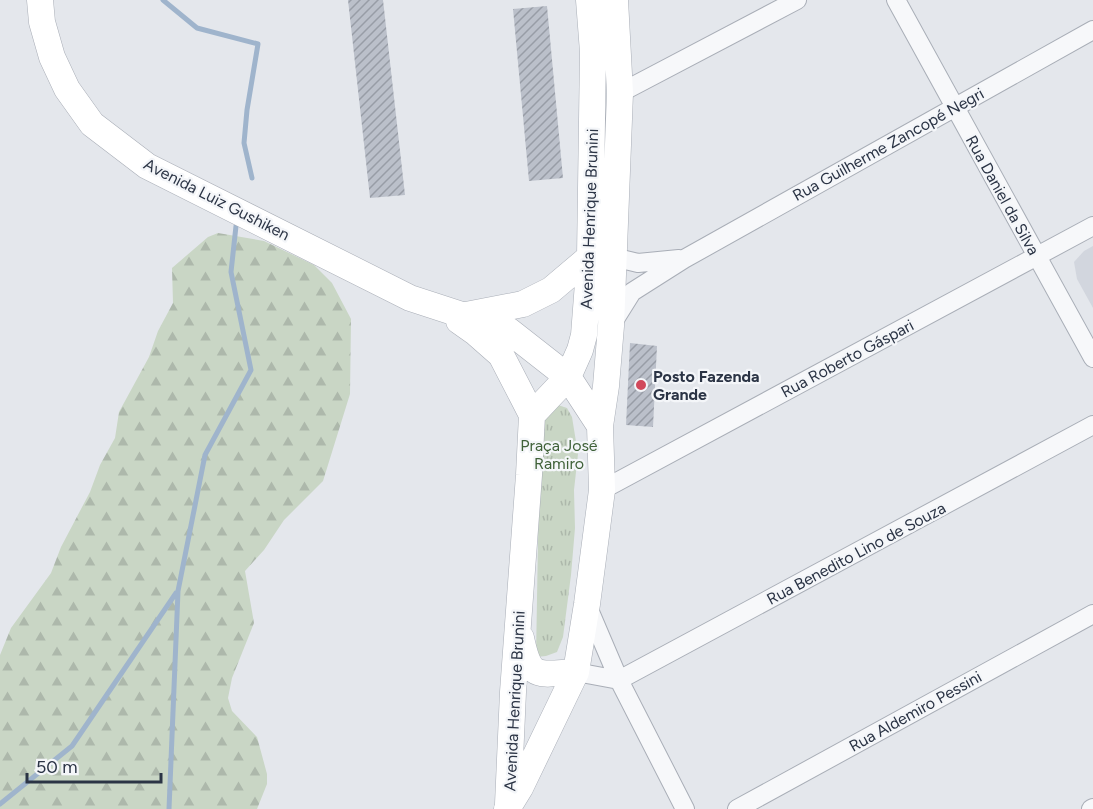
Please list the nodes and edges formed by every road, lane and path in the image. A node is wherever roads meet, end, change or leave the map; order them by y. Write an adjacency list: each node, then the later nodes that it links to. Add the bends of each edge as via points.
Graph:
1 (40, 0): 13 (main road, Avenida Luiz Gushiken, via 52,57 67,89 92,124 147,166)
2 (589, 0): 11 (main road, Avenida Henrique Brunini)
3 (615, 0): 7 (main road, Avenida Henrique Brunini)
4 (797, 0): 7 (street)
5 (896, 0): 8 (street, Rua Daniel da Silva)
6 (1093, 30): 8 (street, Rua Guilherme Zancopé Negri)
7 (620, 93): 11 (main road, Avenida Henrique Brunini)
8 (955, 106): 10 (street, Rua Daniel da Silva); 12 (street, Rua Guilherme Zancopé Negri)
9 (1093, 226): 10 (street, Rua Roberto Gáspari)
10 (1037, 256): 16 (street, Rua Daniel da Silva); 21 (street, Rua Roberto Gáspari)
11 (601, 257): 12 (street, Rua Guilherme Zancopé Negri, via 638,263); 14 (main road, via 523,304); 15 (main road, Avenida Henrique Brunini); 17 (main road, Avenida Henrique Brunini, via 580,350)
12 (684, 259): 15 (street, Rua Guilherme Zancopé Negri, via 632,292)
13 (438, 308): 14 (main road, Avenida Luiz Gushiken); 18 (main road, Avenida Luiz Gushiken, via 501,355)
14 (464, 315): 17 (main road, Avenida Luiz Gushiken, via 508,330)
15 (611, 326): 20 (main road, Avenida Henrique Brunini)
16 (1093, 358)
17 (568, 377): 18 (main road, Avenida Henrique Brunini); 20 (main road)
18 (532, 415): 24 (main road, Avenida Henrique Brunini)
19 (1093, 425): 26 (street, Rua Benedito Lino de Souza)
20 (600, 426): 21 (main road, Avenida Henrique Brunini)
21 (602, 490): 22 (main road, Avenida Henrique Brunini)
22 (587, 604): 25 (main road, Avenida Henrique Brunini); 26 (street)
23 (1093, 614): 29 (street, Rua Aldemiro Pessini)
24 (518, 623): 25 (main road, via 531,668 540,673); 27 (main road, Avenida Henrique Brunini)
25 (576, 672): 26 (street); 27 (main road, Avenida Henrique Brunini)
26 (619, 680): 28 (street)
27 (507, 808)
28 (685, 809)
29 (737, 809)

